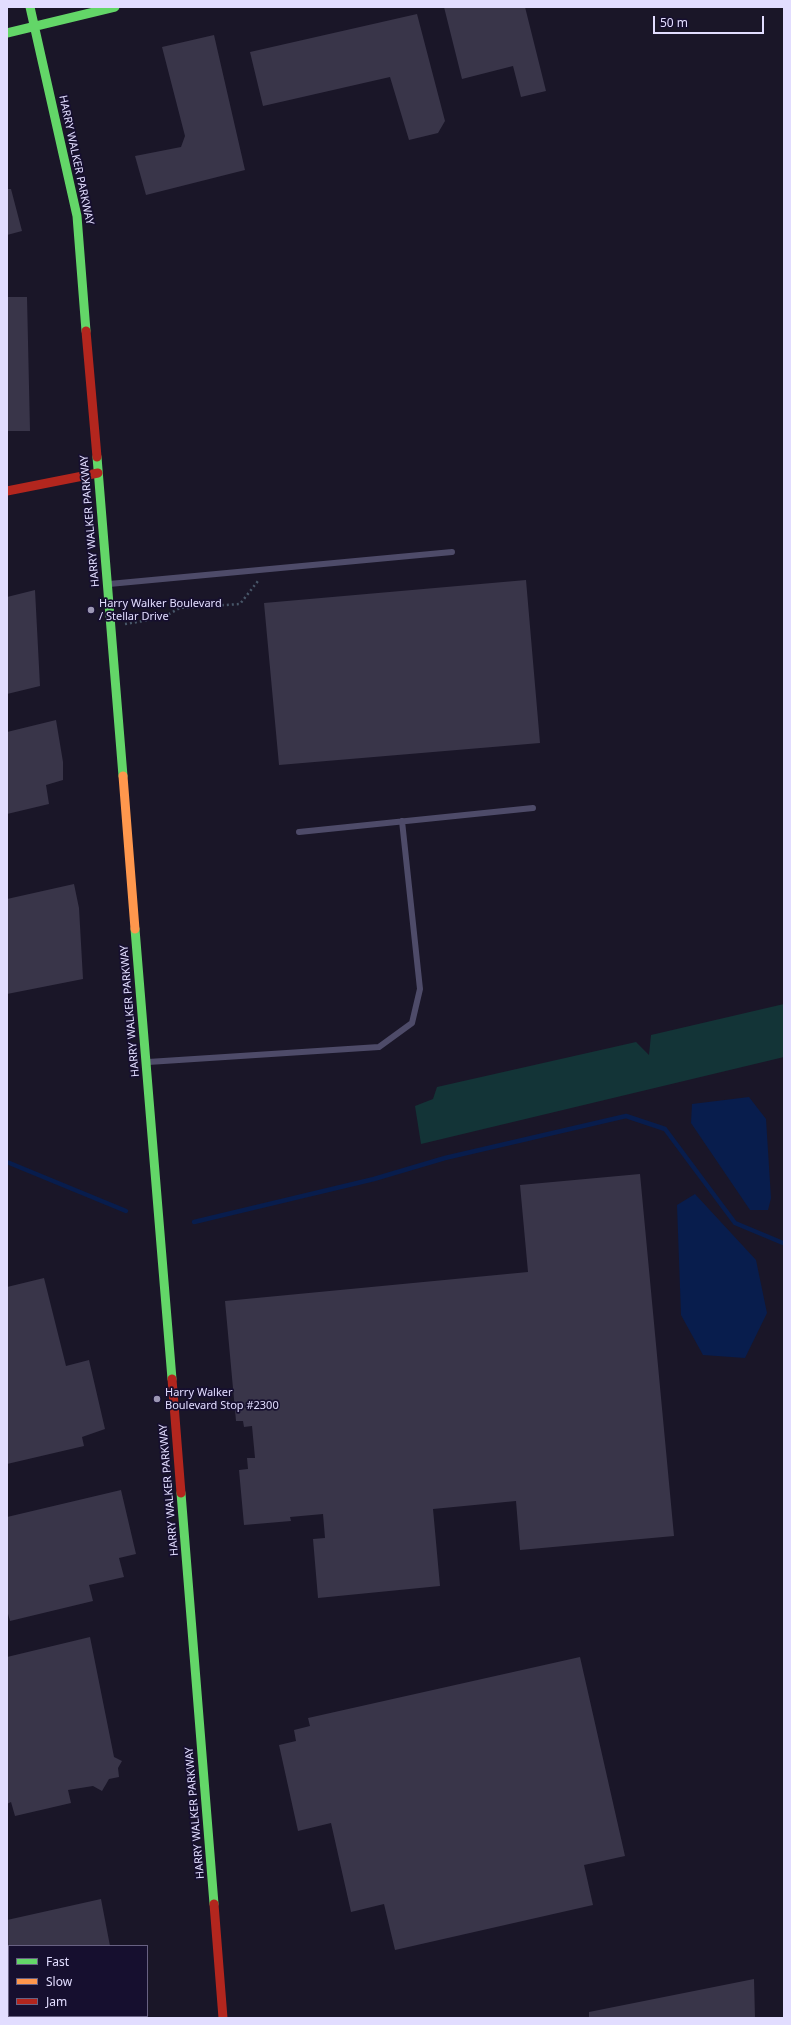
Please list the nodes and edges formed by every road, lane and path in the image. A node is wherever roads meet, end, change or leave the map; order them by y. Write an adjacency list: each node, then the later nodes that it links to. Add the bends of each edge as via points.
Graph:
1 (30, 7): 3 (street, HARRY WALKER PARKWAY)
2 (115, 7): 3 (street)
3 (35, 26): 4 (street); 5 (street, HARRY WALKER PARKWAY, via 77,216)
4 (7, 33)
5 (98, 473): 6 (street); 9 (street, HARRY WALKER PARKWAY)
6 (7, 491)
7 (452, 552): 8 (lane)
8 (266, 569): 9 (lane); 10 (path, via 240,604 180,608 162,618)
9 (107, 585): 10 (street, HARRY WALKER PARKWAY)
10 (111, 626): 14 (street, HARRY WALKER PARKWAY)
11 (533, 808): 12 (lane)
12 (402, 821): 13 (lane); 14 (lane, via 420,990 412,1022 379,1047)
13 (299, 832)
14 (146, 1062): 15 (street, HARRY WALKER PARKWAY)
15 (223, 2018)

